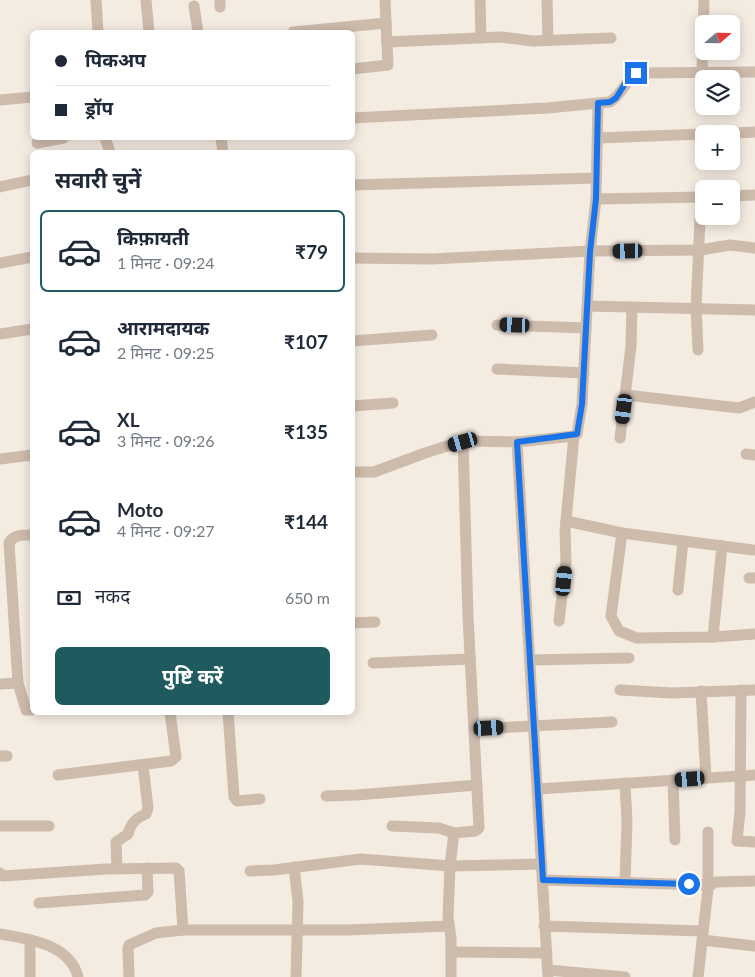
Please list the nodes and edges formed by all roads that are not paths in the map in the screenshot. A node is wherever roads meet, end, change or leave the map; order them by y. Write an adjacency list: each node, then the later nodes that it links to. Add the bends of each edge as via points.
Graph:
1 (96, 0): 9 (street)
2 (146, 0): 10 (street)
3 (386, 0): 8 (street)
4 (480, 0): 13 (street)
5 (547, 0): 15 (street)
6 (704, 0): 18 (street)
7 (194, 6): 11 (street)
8 (386, 23): 12 (street); 16 (street)
9 (98, 30)
10 (149, 30)
11 (198, 30)
12 (314, 30)
13 (481, 38): 15 (street); 16 (street)
14 (611, 38): 15 (street)
15 (548, 40)
16 (387, 42): 17 (street, via 388,65)
17 (355, 69)
18 (702, 70)
19 (695, 72): 24 (street, via 636,73 616,98)
20 (740, 72): 21 (street)
21 (755, 72)
22 (30, 97): 23 (street)
23 (0, 100)
24 (598, 103): 25 (street); 29 (street)
25 (355, 118)
26 (755, 132): 27 (street)
27 (740, 133)
28 (695, 134): 29 (street)
29 (597, 138): 32 (street)
30 (55, 140): 31 (street)
31 (37, 144)
32 (596, 178): 34 (street); 39 (street)
33 (30, 180): 35 (street)
34 (355, 185)
35 (0, 186)
36 (755, 195): 37 (street)
37 (740, 196)
38 (695, 197): 39 (street)
39 (596, 199): 43 (street)
40 (701, 225): 42 (street)
41 (755, 248): 42 (street, via 730,245)
42 (700, 250): 43 (street); 49 (street)
43 (590, 252): 45 (street, via 432,259); 47 (street)
44 (30, 257): 46 (street)
45 (355, 258)
46 (0, 263)
47 (588, 306): 48 (street); 52 (street)
48 (632, 307): 49 (street); 60 (street)
49 (696, 308): 50 (street); 57 (street)
50 (755, 310)
51 (498, 325): 52 (street)
52 (586, 328): 59 (street)
53 (30, 329): 54 (street)
54 (0, 334)
55 (432, 335): 56 (street)
56 (355, 341)
57 (698, 350)
58 (497, 369): 59 (street)
59 (584, 373): 64 (street, via 579,428)
60 (626, 395): 61 (street, via 739,408); 65 (street)
61 (755, 402)
62 (393, 403): 63 (street)
63 (355, 406)
64 (574, 436): 67 (street); 71 (street)
65 (620, 438)
66 (463, 442): 67 (street); 70 (street, via 374,472); 84 (street)
67 (517, 442): 85 (street)
68 (30, 455): 69 (street)
69 (0, 459)
70 (355, 472)
71 (566, 521): 72 (street); 78 (street, via 566,562)
72 (622, 533): 74 (street); 82 (street, via 611,616 619,631 637,638)
73 (30, 535): 87 (street, via 11,538 9,543)
74 (683, 541): 75 (street); 77 (street)
75 (722, 546): 76 (street); 82 (street)
76 (753, 550)
77 (678, 590)
78 (559, 621)
79 (375, 622): 80 (street)
80 (355, 623)
81 (755, 634): 82 (street)
82 (713, 637)
83 (629, 658): 85 (street)
84 (470, 659): 86 (street); 98 (street)
85 (530, 660): 97 (street)
86 (373, 663)
87 (18, 683): 88 (street); 93 (street, via 23,705)
88 (0, 684)
89 (620, 690): 92 (street)
90 (741, 690): 91 (street); 92 (street); 101 (street)
91 (755, 690)
92 (701, 692): 103 (street)
93 (30, 710)
94 (170, 715): 99 (street, via 176,757 171,761)
95 (228, 715): 109 (street, via 234,797 237,801)
96 (612, 722): 97 (street)
97 (534, 725): 98 (street); 107 (street)
98 (474, 729): 106 (street)
99 (143, 765): 100 (street); 120 (street, via 148,808 146,814 131,825 128,834 116,842)
100 (58, 775)
101 (740, 776): 102 (street); 103 (street); 116 (street, via 737,841)
102 (755, 776)
103 (706, 778): 104 (street)
104 (674, 780): 105 (street); 115 (street)
105 (625, 783): 107 (street); 126 (street)
106 (477, 784): 108 (street); 114 (street, via 479,828)
107 (538, 789): 117 (street)
108 (326, 796)
109 (260, 799)
110 (0, 826): 111 (street)
111 (49, 826)
112 (392, 826): 114 (street, via 439,828)
113 (708, 832): 127 (street)
114 (454, 833): 118 (street)
115 (674, 840)
116 (755, 842)
117 (542, 864): 118 (street); 124 (street)
118 (450, 866): 119 (street, via 361,859); 129 (street)
119 (294, 867): 122 (street); 132 (street)
120 (116, 868): 121 (street); 123 (street, via 3,876)
121 (146, 868): 128 (street, via 148,892 145,895); 131 (street, via 176,868 179,871)
122 (250, 871)
123 (0, 873)
124 (543, 880): 126 (street); 130 (street)
125 (755, 880): 127 (street, via 716,882)
126 (625, 882): 127 (street)
127 (706, 886): 134 (street)
128 (39, 903)
129 (449, 926): 132 (street); 137 (street)
130 (544, 926): 134 (street); 138 (street)
131 (183, 930): 132 (street); 143 (street, via 156,933 129,945)
132 (298, 931): 144 (street)
133 (0, 934): 135 (street)
134 (703, 936): 136 (street); 147 (street)
135 (30, 940): 141 (street); 142 (street, via 50,946 69,958)
136 (755, 946)
137 (451, 952): 138 (street); 145 (street)
138 (547, 953): 139 (street)
139 (548, 974): 140 (street)
140 (605, 976): 146 (street)
141 (30, 977)
142 (78, 977)
143 (125, 977)
144 (296, 977)
145 (451, 977)
146 (625, 977)
147 (698, 977)

